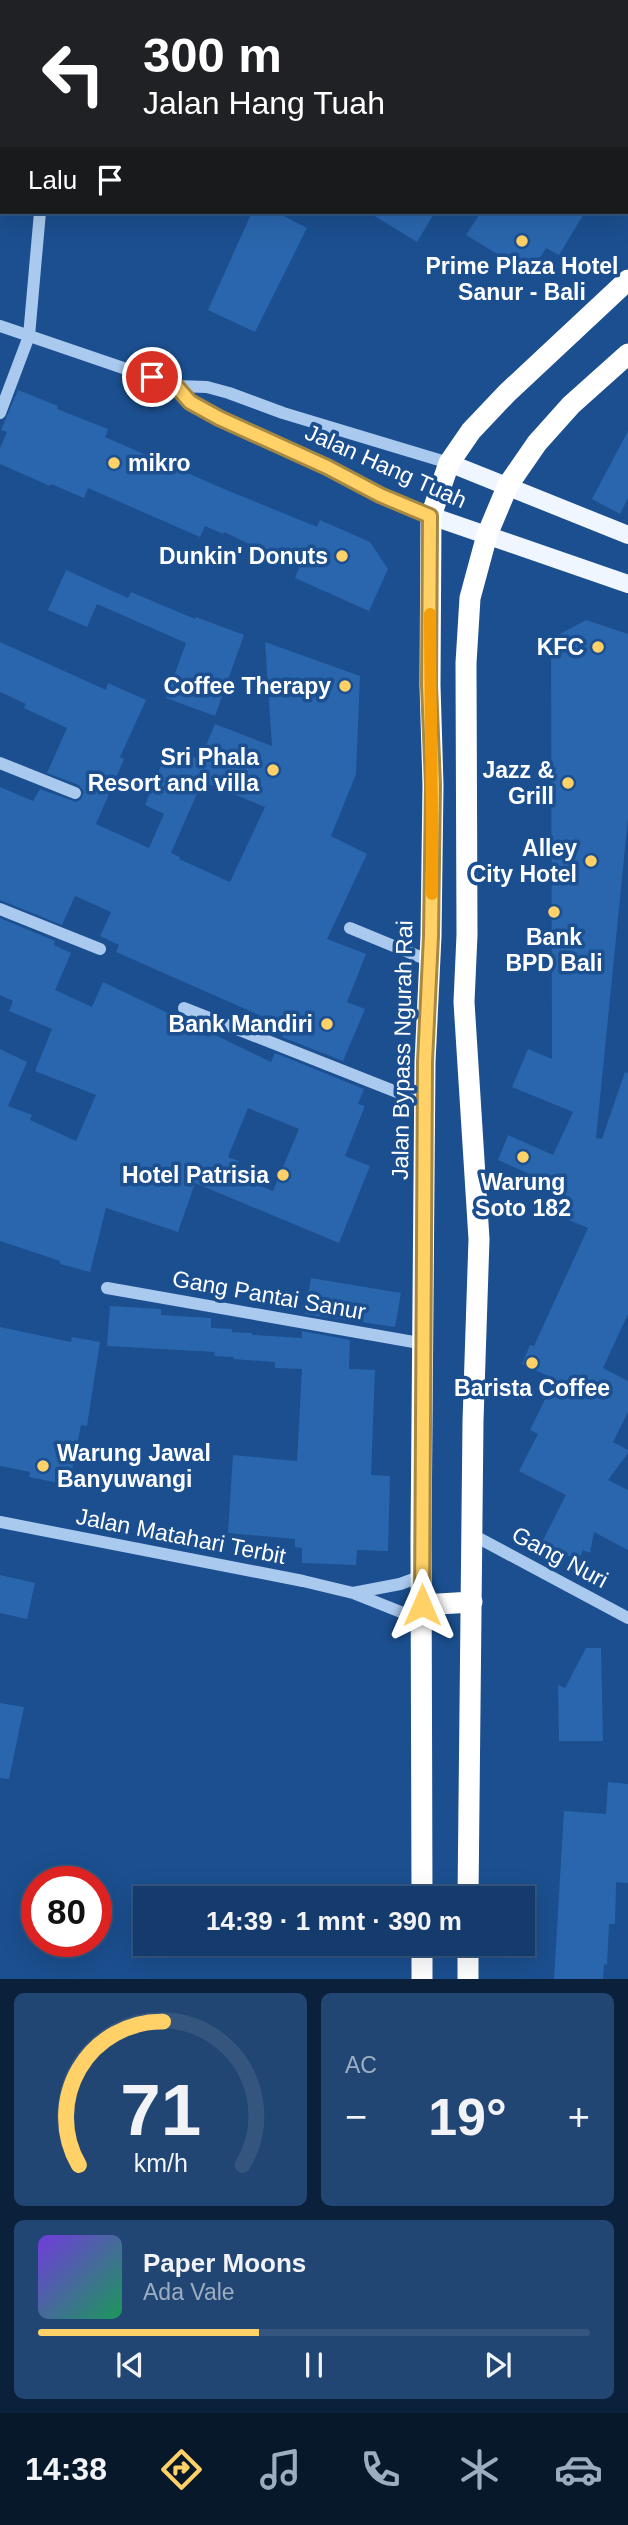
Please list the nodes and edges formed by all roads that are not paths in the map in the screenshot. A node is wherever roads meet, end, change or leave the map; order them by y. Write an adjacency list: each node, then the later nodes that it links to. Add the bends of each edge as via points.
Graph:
1 (40, 214): 4 (street)
2 (628, 280): 8 (highway, Jalan Bypass Ngurah Rai, via 507,393)
3 (0, 326): 4 (street, Jalan Hang Tuah)
4 (29, 336): 6 (street, Jalan Hang Tuah); 7 (street)
5 (628, 354): 9 (highway, via 570,405)
6 (176, 386): 8 (street, Jalan Hang Tuah, via 229,393); 10 (street, Jalan Hang Tuah, via 204,411)
7 (0, 413)
8 (449, 463): 9 (main road, Jalan Hang Tuah); 10 (highway, Jalan Bypass Ngurah Rai)
9 (508, 485): 11 (highway); 12 (main road, Jalan Hang Tuah)
10 (430, 516): 11 (main road, Jalan Hang Tuah); 19 (highway, Jalan Bypass Ngurah Rai)
11 (487, 535): 13 (main road, Jalan Hang Tuah); 18 (highway, via 470,598 466,663)
12 (628, 535)
13 (628, 583)
14 (0, 763): 15 (street)
15 (75, 793)
16 (0, 909): 20 (street)
17 (350, 928): 21 (street)
18 (467, 935): 19 (highway); 27 (highway, via 464,1002 479,1239)
19 (431, 936): 21 (highway, Jalan Bypass Ngurah Rai)
20 (100, 949)
21 (430, 961): 23 (highway, Jalan Bypass Ngurah Rai)
22 (184, 1008): 23 (street)
23 (427, 1104): 25 (highway, Jalan Bypass Ngurah Rai)
24 (107, 1288): 25 (street, Gang Pantai Sanur)
25 (425, 1344): 28 (highway, Jalan Bypass Ngurah Rai)
26 (0, 1522): 29 (street, Jalan Matahari Terbit)
27 (471, 1534): 30 (highway); 32 (street, Gang Nuri)
28 (422, 1576): 29 (street, Jalan Matahari Terbit); 31 (highway, Jalan Bypass Ngurah Rai)
29 (353, 1592): 31 (street, Jalan Matahari Terbit)
30 (472, 1602): 31 (highway); 34 (highway)
31 (421, 1613): 33 (highway, Jalan Bypass Ngurah Rai)
32 (628, 1618)
33 (422, 1886)
34 (468, 1886)
35 (422, 1956): 37 (highway)
36 (468, 1956): 38 (highway)
37 (422, 1979)
38 (468, 1979)

